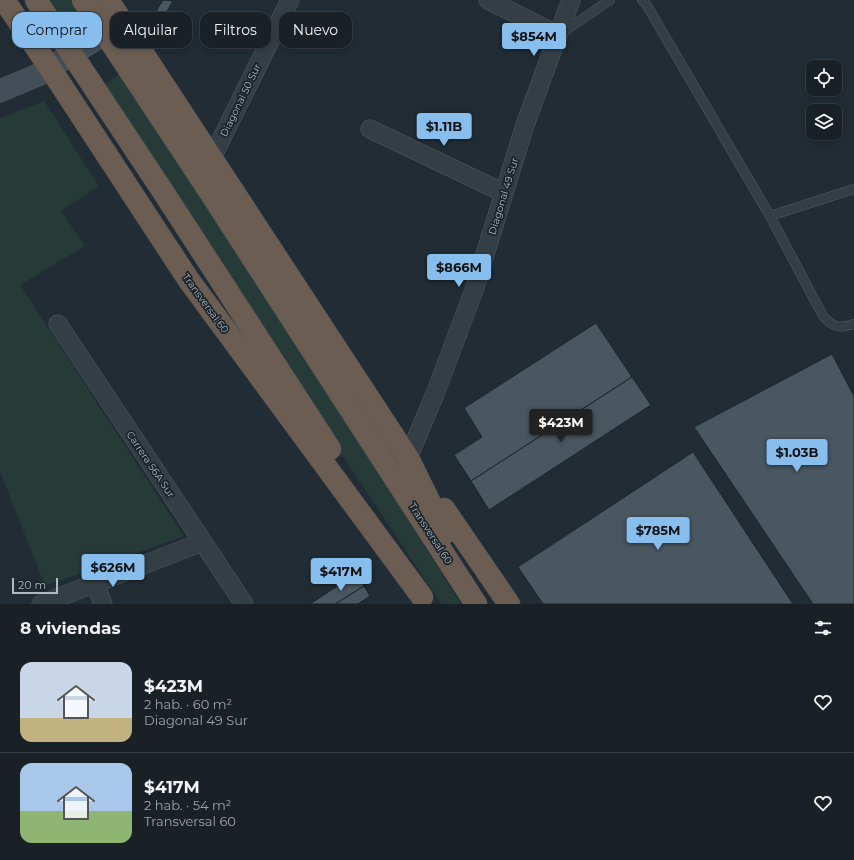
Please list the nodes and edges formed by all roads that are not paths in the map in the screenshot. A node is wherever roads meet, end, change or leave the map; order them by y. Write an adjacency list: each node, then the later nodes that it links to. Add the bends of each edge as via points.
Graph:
1 (4, 0): 17 (highway, Transversal 60)
2 (36, 0): 16 (highway, Transversal 60)
3 (83, 0): 11 (highway, Transversal 60)
4 (108, 0): 10 (highway, Transversal 60)
5 (290, 0): 20 (street, Diagonal 50 Sur)
6 (488, 0): 13 (street)
7 (571, 0): 13 (street, Diagonal 49 Sur)
8 (610, 0): 13 (lane)
9 (642, 0): 23 (lane)
10 (111, 12)
11 (110, 24)
12 (110, 31): 16 (street)
13 (558, 35): 22 (street, Diagonal 49 Sur)
14 (126, 48): 27 (highway, Transversal 60)
15 (129, 48): 20 (highway, Transversal 60)
16 (72, 55): 17 (street); 31 (highway, Transversal 60, via 283,376)
17 (50, 68): 18 (street, via 38,76); 31 (highway, Transversal 60, via 188,279)
18 (0, 91)
19 (370, 129): 22 (street)
20 (212, 158): 24 (highway, Transversal 60)
21 (854, 189): 23 (lane)
22 (504, 192): 28 (street, Diagonal 49 Sur, via 474,290)
23 (770, 216): 26 (lane, via 823,316 831,325 844,328)
24 (307, 304): 27 (highway); 28 (highway, Transversal 60)
25 (58, 324): 29 (street, Carrera 56A Sur)
26 (854, 324)
27 (311, 348): 35 (highway, Transversal 60)
28 (408, 458): 35 (highway, Transversal 60); 36 (highway)
29 (203, 542): 30 (street); 34 (street, Carrera 56A Sur)
30 (95, 583): 32 (street); 33 (street)
31 (424, 600)
32 (41, 604)
33 (103, 604)
34 (244, 604)
35 (478, 604)
36 (508, 604)

